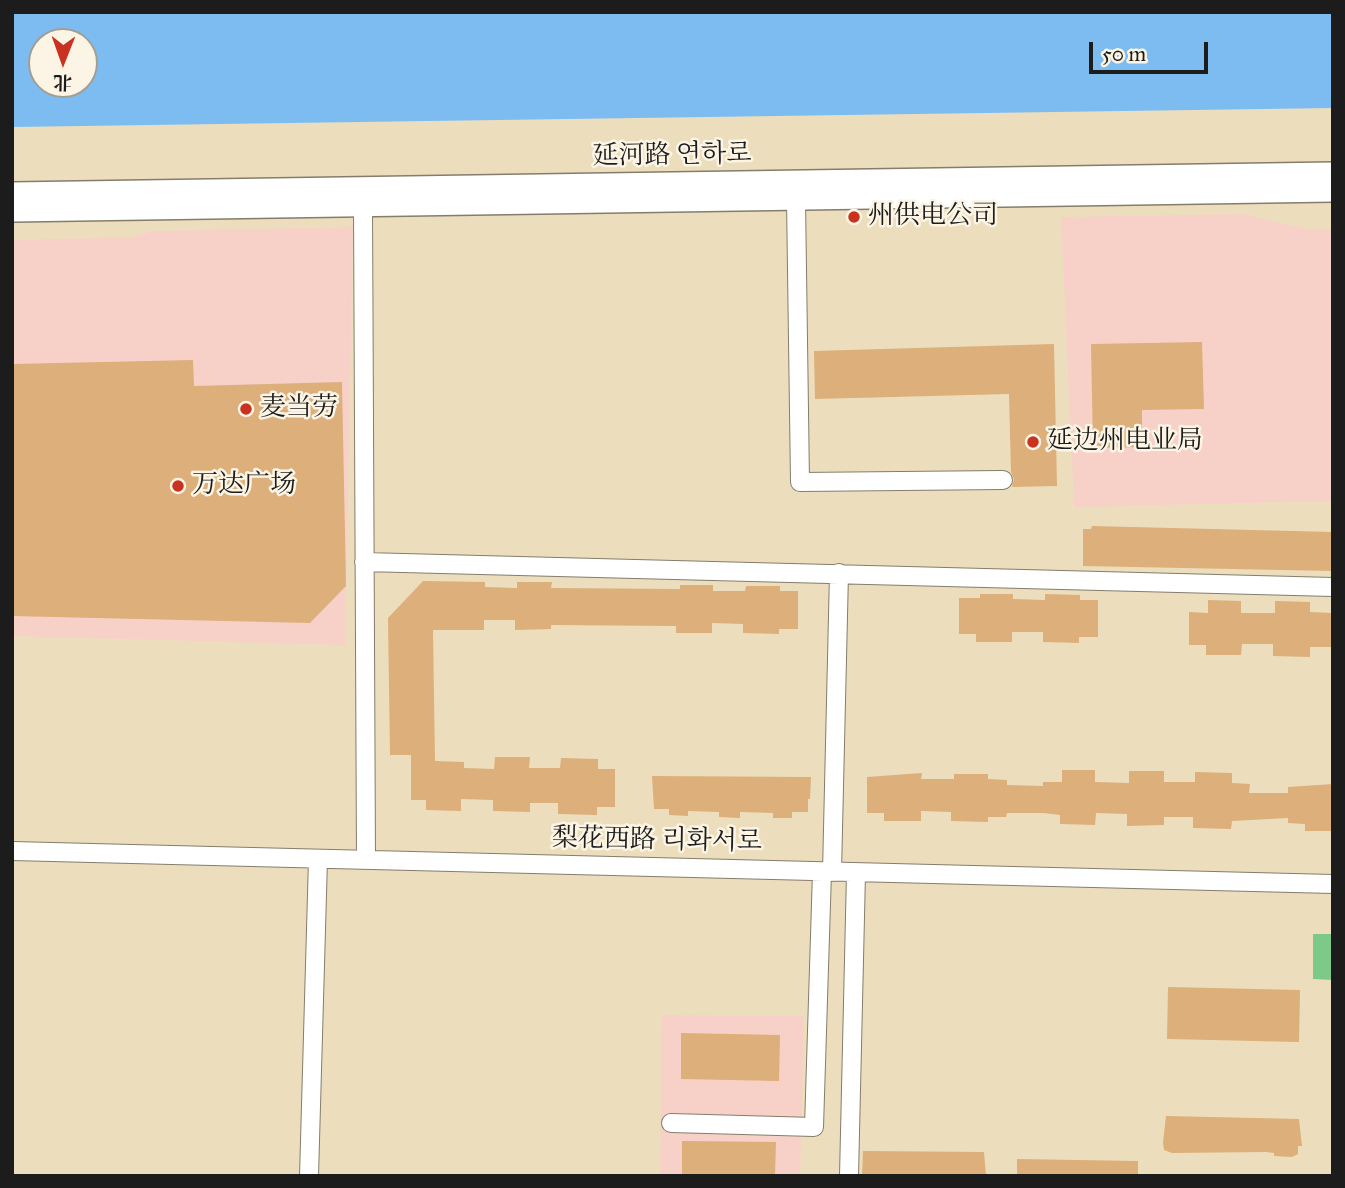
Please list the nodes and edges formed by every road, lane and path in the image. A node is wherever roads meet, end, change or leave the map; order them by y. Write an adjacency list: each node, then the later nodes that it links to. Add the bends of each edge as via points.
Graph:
1 (1333, 173): 3 (main road, 延河路 연하로)
2 (1333, 191): 4 (main road, 延河路 연하로)
3 (12, 193)
4 (796, 199): 5 (main road, 延河路 연하로); 7 (street, via 800,482)
5 (363, 206): 6 (main road, 延河路 연하로); 8 (street)
6 (12, 211)
7 (1003, 480)
8 (364, 562): 9 (street); 13 (street)
9 (839, 573): 10 (street); 14 (street)
10 (1333, 587)
11 (12, 851): 12 (street, 梨花西路 리화서로)
12 (318, 859): 13 (street, 梨花西路 리화서로); 18 (street)
13 (366, 860): 14 (street, 梨花西路 리화서로)
14 (827, 872): 15 (street, 梨花西路 리화서로); 17 (street, via 814,1127)
15 (856, 873): 16 (street, 梨花西路 리화서로); 19 (street)
16 (1333, 885)
17 (671, 1123)
18 (309, 1176)
19 (849, 1176)

